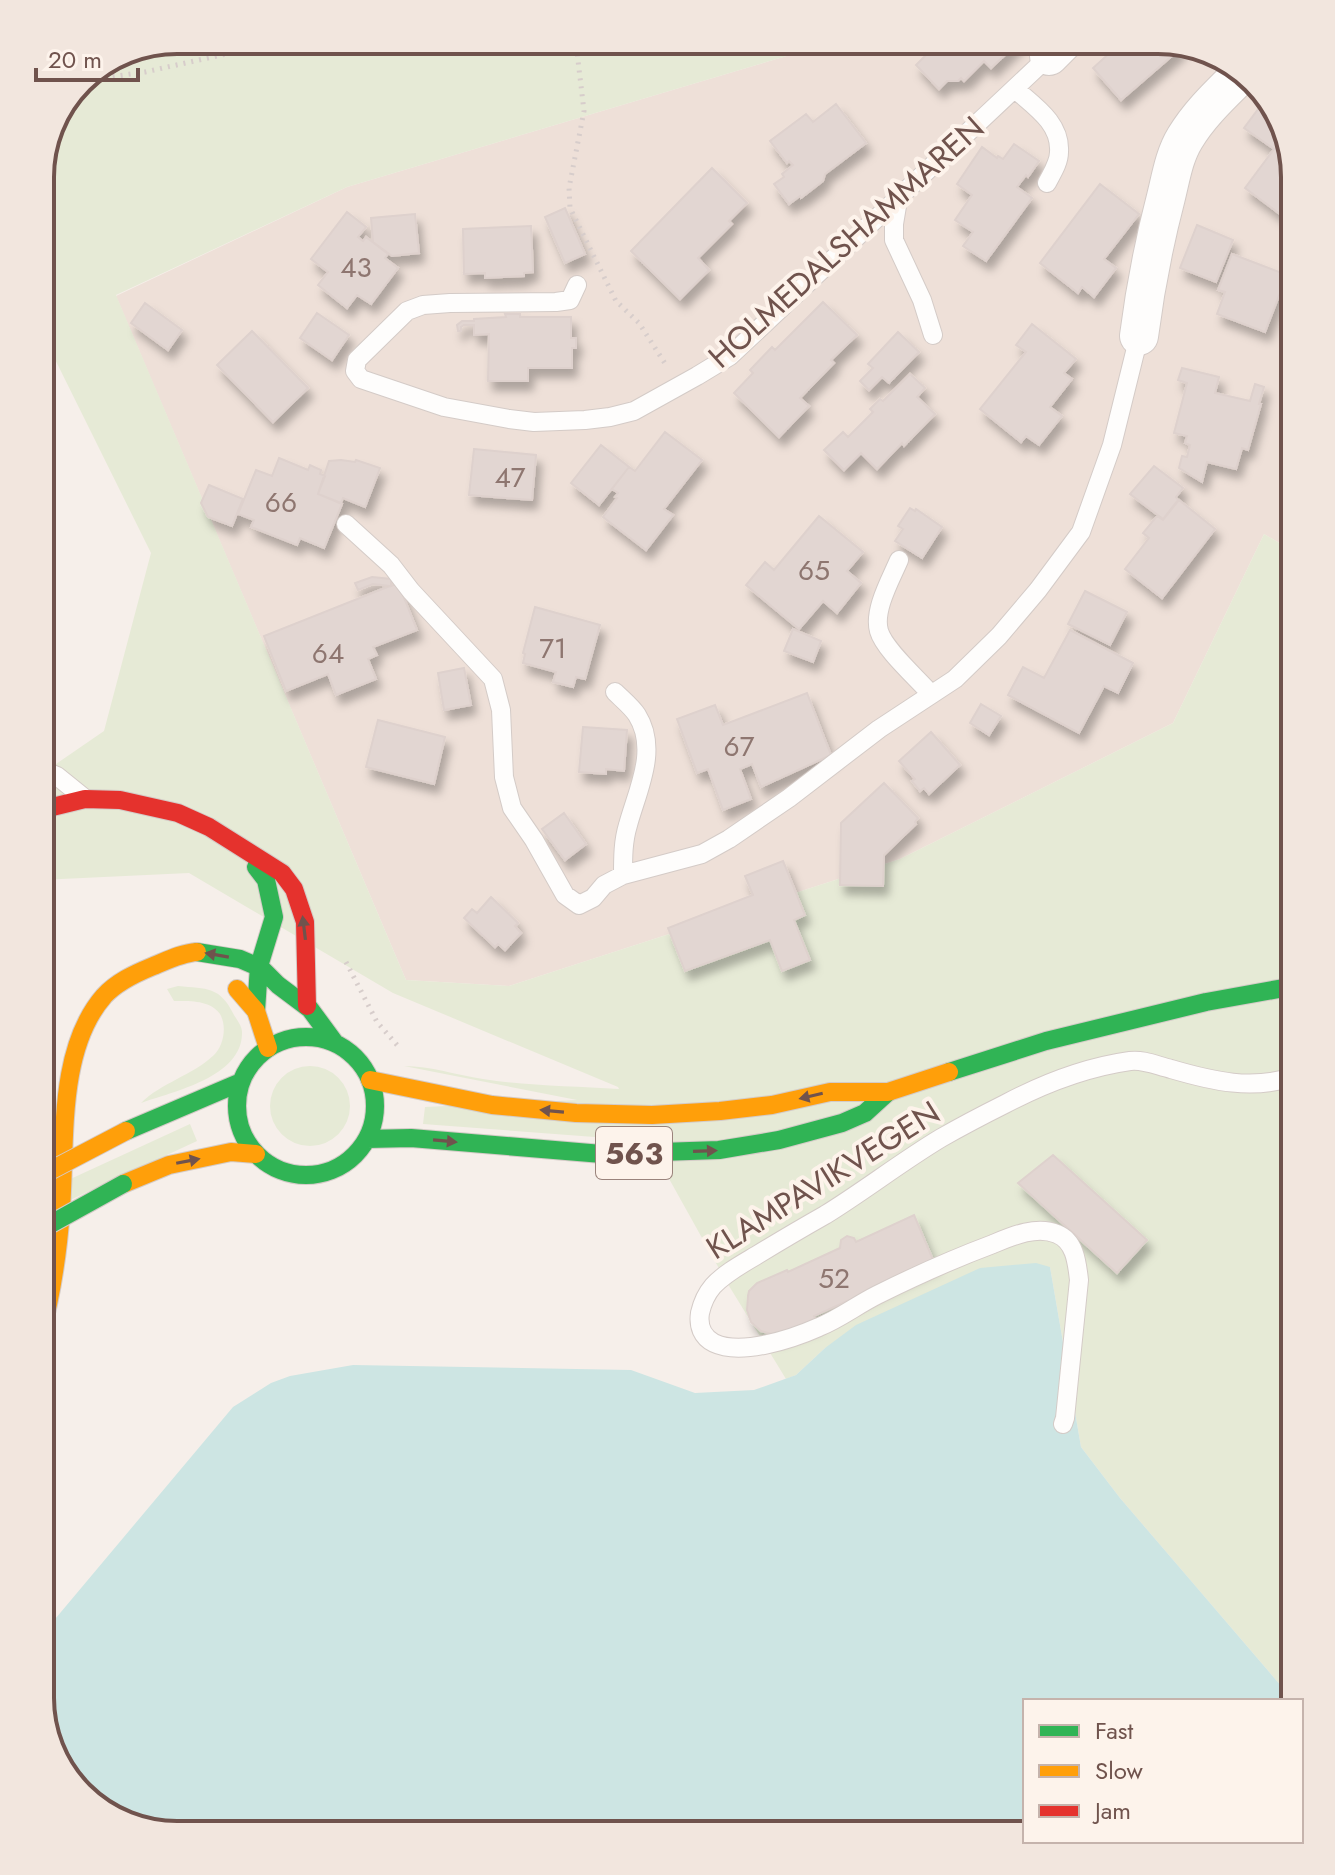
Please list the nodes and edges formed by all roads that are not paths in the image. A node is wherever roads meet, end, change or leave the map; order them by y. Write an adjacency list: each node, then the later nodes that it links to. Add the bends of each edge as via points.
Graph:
1 (1051, 54): 3 (lane, HOLMEDALSHAMMAREN)
2 (1234, 80): 8 (street, via 1197,120 1175,161)
3 (1015, 89): 4 (lane, via 1048,117 1057,136 1060,151); 5 (lane, HOLMEDALSHAMMAREN)
4 (1047, 183)
5 (898, 200): 6 (lane, HOLMEDALSHAMMAREN, via 730,356 634,411 534,422 444,407 361,379 355,371 357,360 407,311 450,303 570,300); 7 (lane, via 894,240)
6 (577, 285)
7 (933, 335)
8 (1139, 336): 12 (lane, via 1112,445 1081,532 999,636 955,679)
9 (346, 524): 17 (lane, via 391,565 493,679 512,808 565,895 579,905)
10 (899, 560): 12 (lane, via 883,597 878,629 884,643)
11 (615, 692): 17 (lane, via 637,715 647,752 624,843)
12 (930, 693): 17 (lane, via 729,839 702,854)
13 (54, 775): 14 (lane)
14 (85, 799): 15 (main road); 16 (main road, via 120,800 178,813)
15 (54, 807)
16 (242, 848): 18 (main road, via 266,880 274,917); 21 (main road, one-way to 16, via 305,922 294,889 282,873)
17 (623, 875)
18 (259, 966): 19 (main road, one-way to 19, via 191,951); 21 (main road); 22 (main road)
19 (144, 970): 22 (main road, via 191,967 232,983); 33 (main road, via 117,984 100,1001 76,1049 68,1083)
20 (1281, 989): 28 (main road, KLAMPAVIKVEGEN / 563, via 1046,1041)
21 (307, 1006): 23 (main road)
22 (256, 1011): 24 (main road)
23 (335, 1043): 24 (main road, via 301,1037); 26 (main road, via 356,1058)
24 (268, 1048): 27 (main road)
25 (1281, 1079): 34 (lane, KLAMPAVIKVEGEN, via 1237,1084 1135,1060 1101,1065 1007,1103 940,1139 735,1268 705,1298 699,1323 709,1341 735,1348 760,1345 821,1326 953,1259 1015,1235 1044,1230 1058,1234 1072,1248 1079,1280)
26 (370, 1080): 28 (main road, KLAMPAVIKVEGEN / 563, one-way to 26, via 830,1092 772,1105 652,1115 492,1105); 29 (main road, via 374,1120)
27 (241, 1082): 30 (main road, via 238,1120); 31 (main road, bridge)
28 (888, 1092): 29 (main road, KLAMPAVIKVEGEN / 563, one-way to 28, via 602,1154 719,1150 842,1123 865,1113)
29 (367, 1139): 30 (main road, via 346,1163 316,1175 284,1172)
30 (256, 1154): 32 (main road, one-way to 30, bridge, via 169,1165 231,1152)
31 (54, 1169)
32 (54, 1222)
33 (54, 1281)
34 (1063, 1424)

